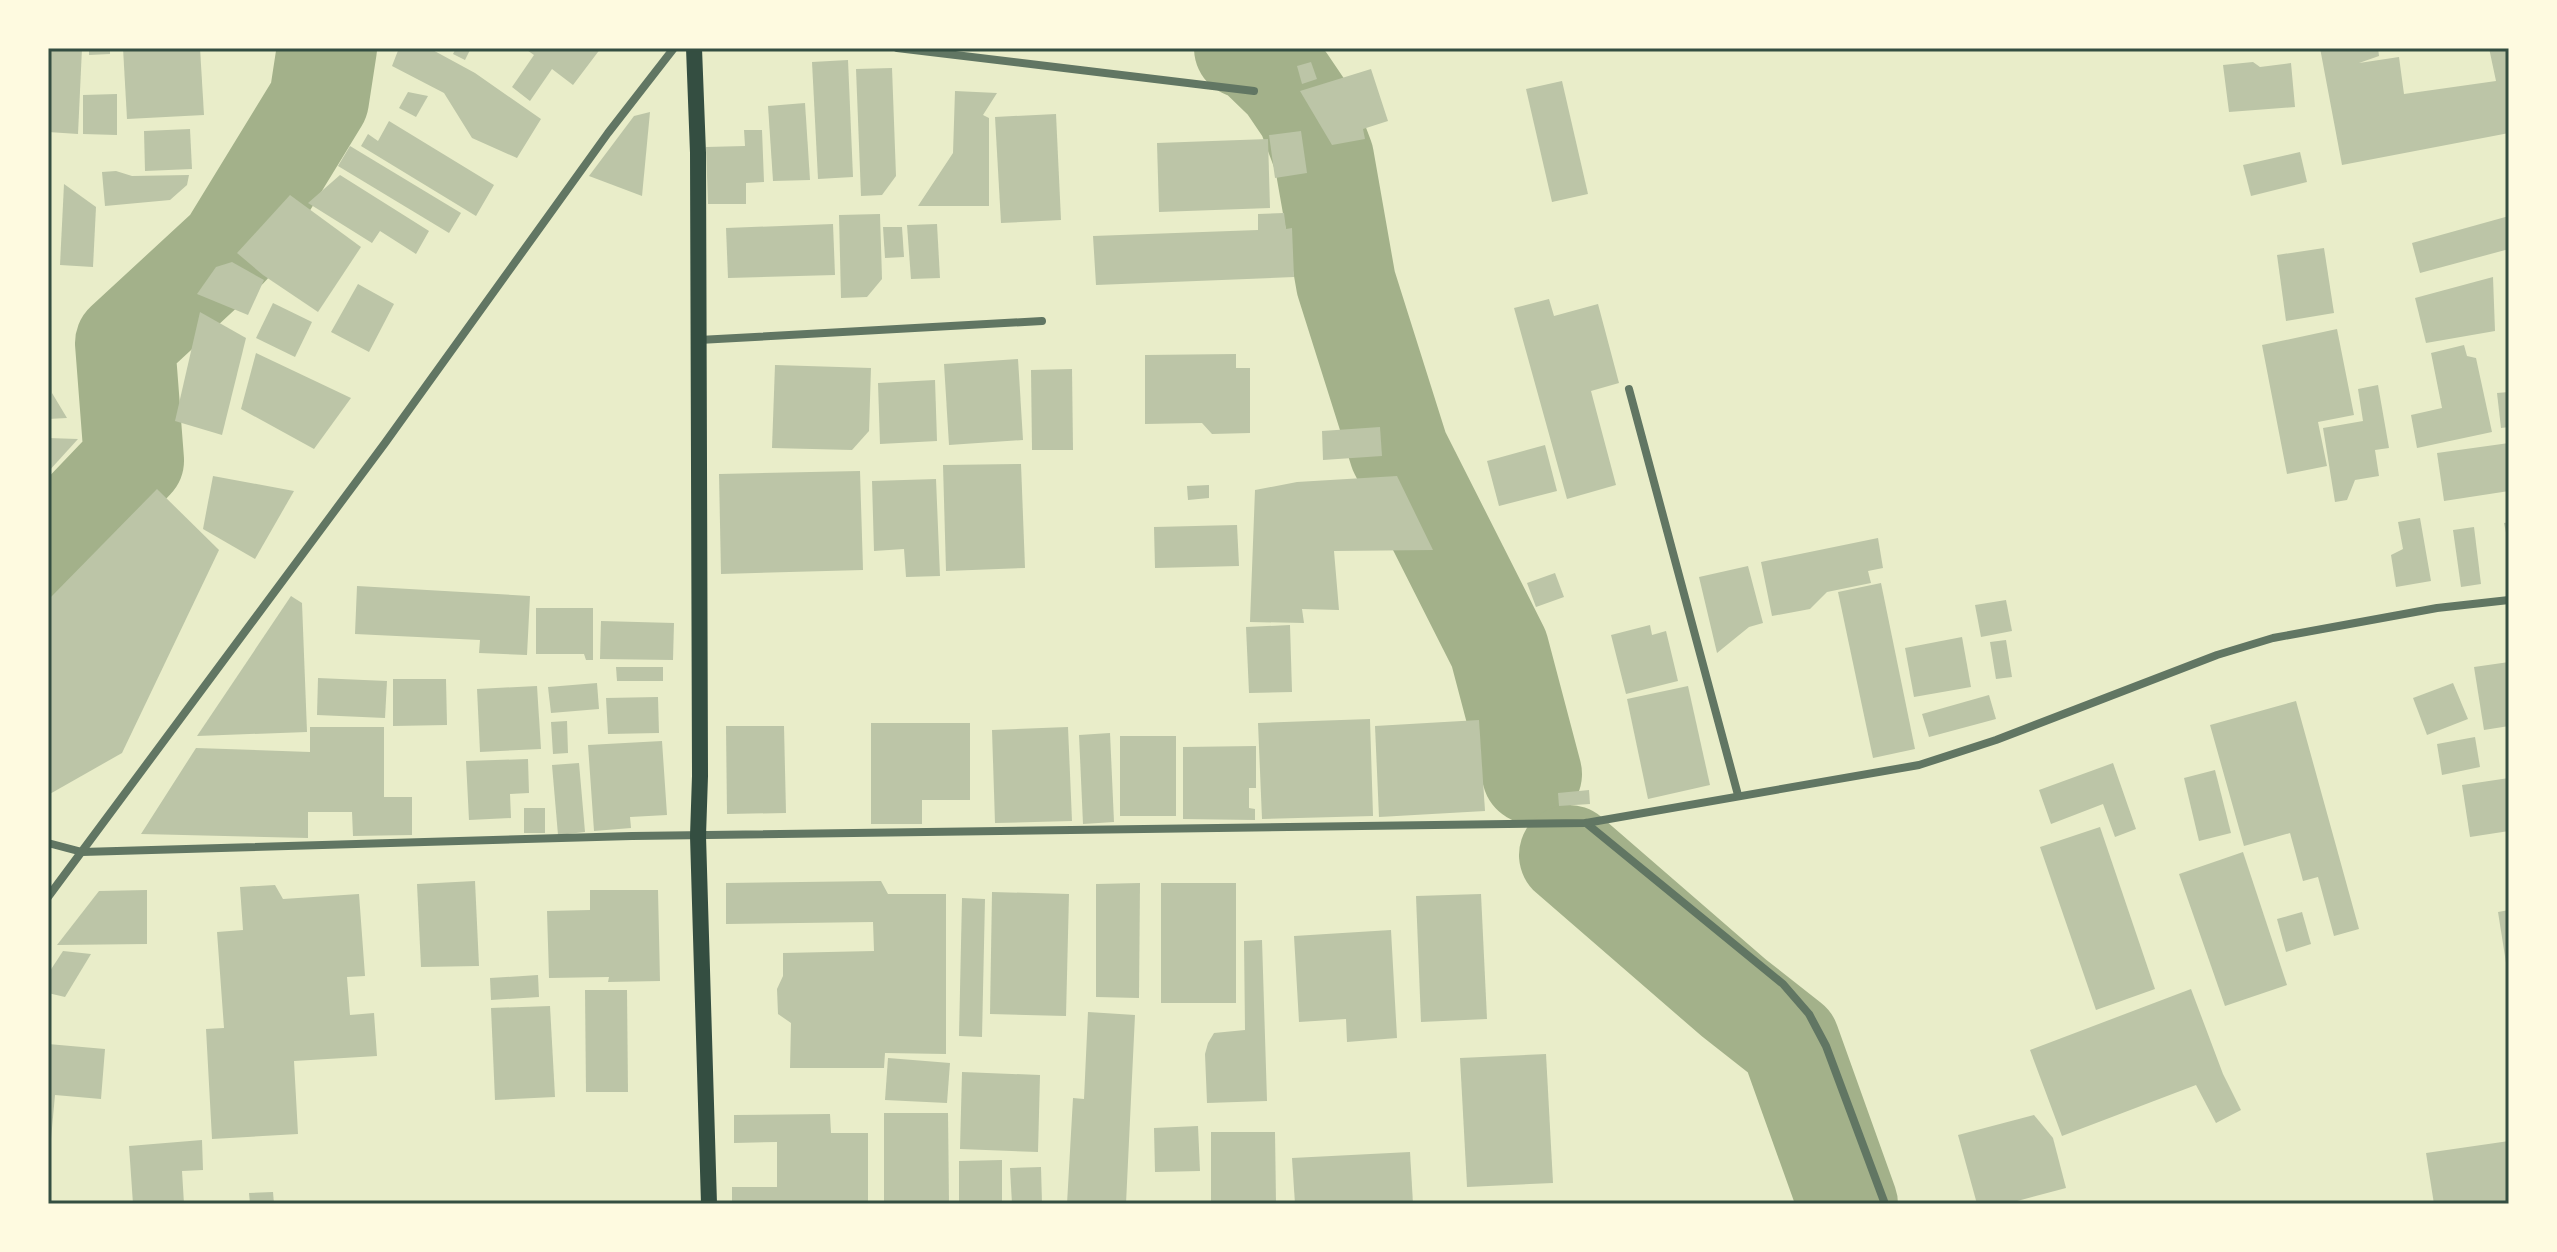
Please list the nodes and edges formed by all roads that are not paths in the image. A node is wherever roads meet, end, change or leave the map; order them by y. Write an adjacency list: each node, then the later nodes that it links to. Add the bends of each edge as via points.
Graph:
1 (674, 48): 13 (street)
2 (694, 48): 6 (main road)
3 (897, 48): 4 (street)
4 (1254, 91)
5 (1042, 321): 6 (street)
6 (698, 340): 11 (main road)
7 (1629, 389): 9 (street)
8 (2509, 600): 9 (street, via 2273,638 1919,765)
9 (1738, 795): 10 (street)
10 (1586, 823): 11 (street); 16 (street, via 1783,984 1809,1014)
11 (698, 836): 13 (street); 15 (main road)
12 (48, 843): 13 (street)
13 (82, 852): 14 (street)
14 (48, 897)
15 (709, 1204)
16 (1885, 1204)

